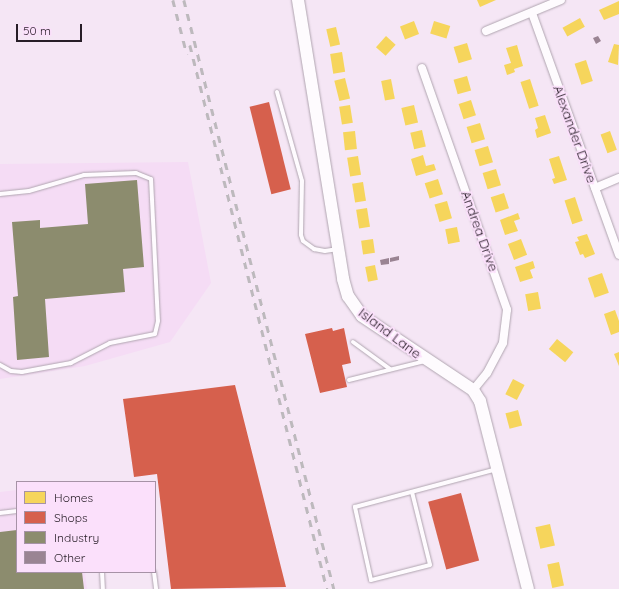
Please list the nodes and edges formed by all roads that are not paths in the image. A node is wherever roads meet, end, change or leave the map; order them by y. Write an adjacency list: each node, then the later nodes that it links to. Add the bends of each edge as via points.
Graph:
1 (298, 0): 10 (street, Island Lane)
2 (561, 0): 3 (street)
3 (532, 13): 4 (street); 8 (street, Alexander Drive)
4 (486, 31)
5 (422, 68): 17 (street, Andrea Drive, via 507,310 503,343 487,373)
6 (277, 92): 10 (lane, via 302,181 301,235 308,246 318,251)
7 (619, 178): 8 (street)
8 (595, 188): 11 (street, Alexander Drive)
9 (0, 194): 14 (lane, via 29,191 84,175 136,172 151,178 158,292 155,334 110,343 71,363 22,372 11,371)
10 (338, 249): 13 (street, Island Lane, via 348,296 358,310)
11 (619, 255)
12 (353, 342): 15 (lane)
13 (427, 360): 15 (lane); 17 (street, Island Lane)
14 (0, 365)
15 (390, 369): 16 (lane)
16 (349, 380)
17 (472, 390): 18 (street, Island Lane, via 483,408)
18 (498, 468): 19 (lane); 26 (street, Island Lane)
19 (412, 492): 19 (lane, via 355,507 371,580 430,565)
20 (16, 511): 21 (lane)
21 (0, 513)
22 (102, 573): 24 (lane)
23 (154, 573): 25 (lane)
24 (103, 589)
25 (156, 589)
26 (528, 589)

